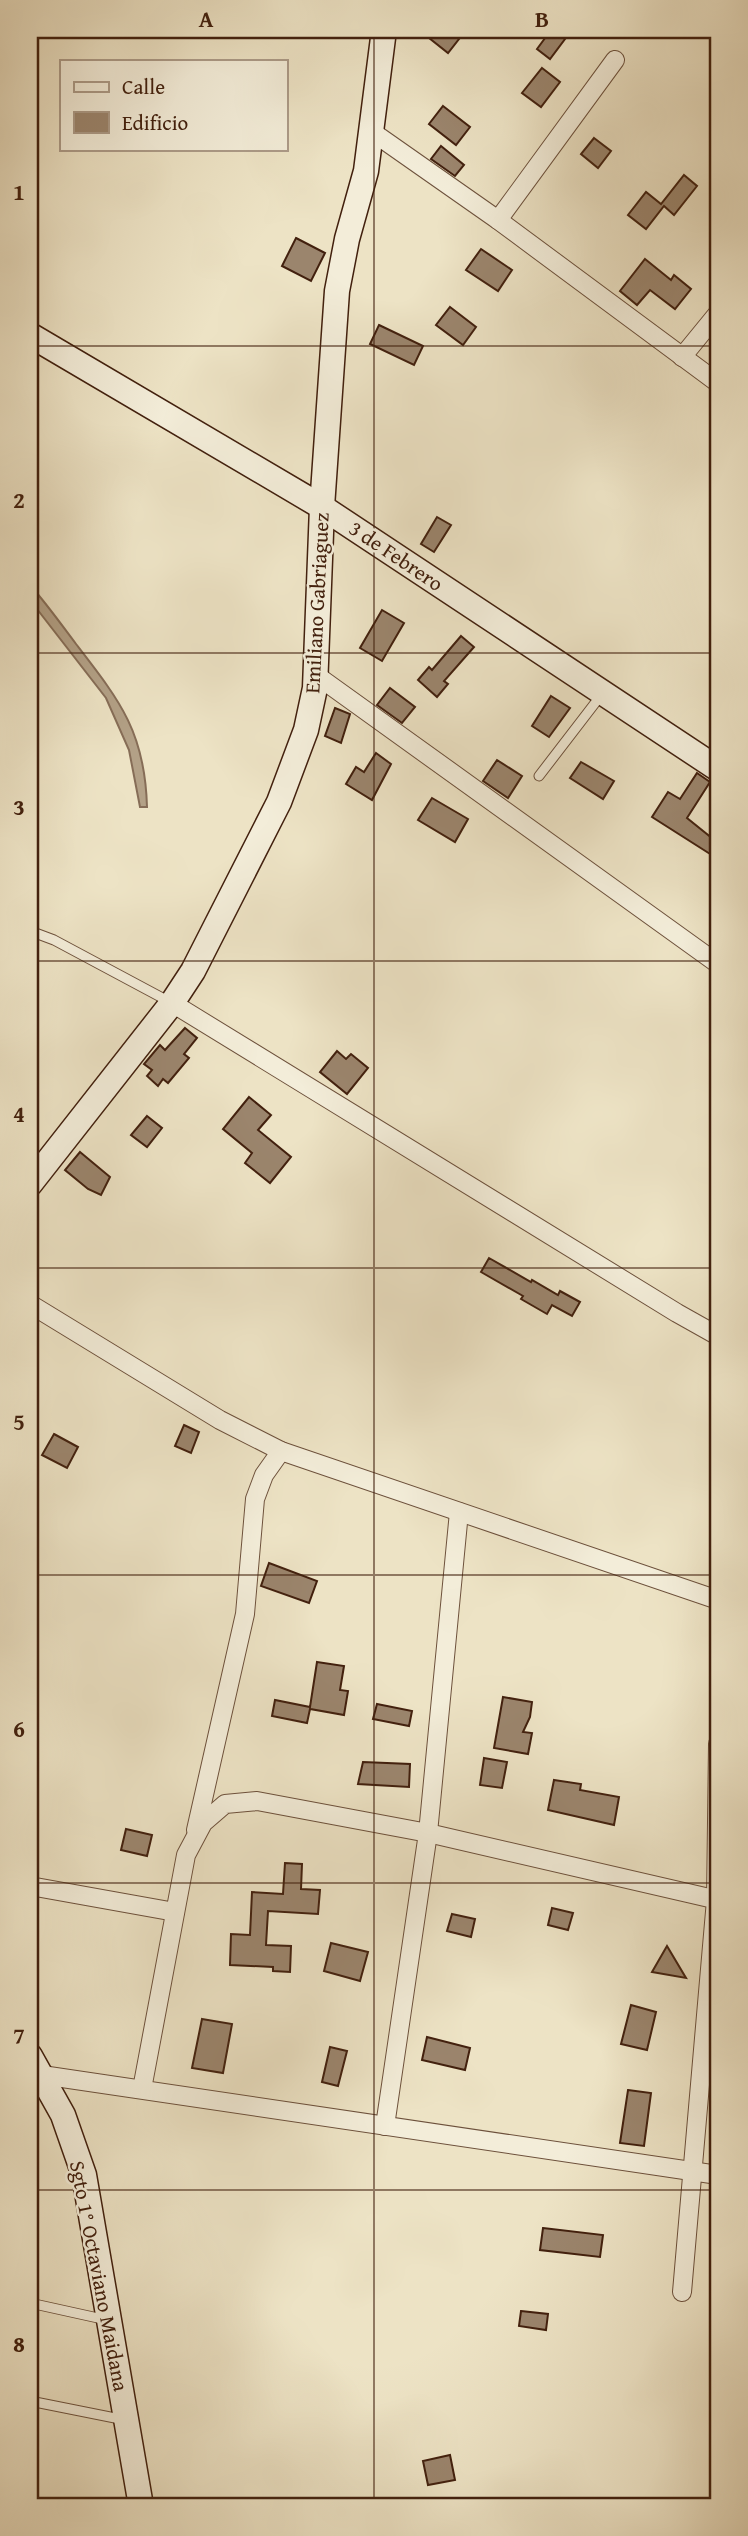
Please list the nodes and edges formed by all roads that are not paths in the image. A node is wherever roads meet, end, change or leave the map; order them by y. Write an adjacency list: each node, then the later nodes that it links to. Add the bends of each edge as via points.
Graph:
1 (384, 30): 3 (main road, Emiliano Gabriaguez)
2 (615, 60): 4 (street)
3 (371, 131): 4 (street); 9 (main road, Emiliano Gabriaguez, via 337,291)
4 (498, 220): 7 (street)
5 (718, 313): 7 (street)
6 (30, 335): 9 (main road, 3 de Febrero)
7 (682, 357): 8 (street)
8 (718, 383)
9 (323, 507): 10 (main road, Emiliano Gabriaguez); 11 (main road, 3 de Febrero)
10 (316, 675): 15 (street); 16 (main road, Emiliano Gabriaguez, via 306,730 279,802)
11 (603, 693): 12 (main road, 3 de Febrero); 13 (lane)
12 (718, 769)
13 (539, 776)
14 (30, 931): 16 (lane)
15 (718, 964)
16 (172, 1003): 17 (main road, Emiliano Gabriaguez); 19 (street)
17 (30, 1184)
18 (30, 1304): 20 (street, via 220,1420)
19 (718, 1336)
20 (281, 1451): 21 (street); 25 (street, via 264,1475 255,1500 245,1614)
21 (459, 1512): 22 (street); 24 (street)
22 (718, 1600)
23 (718, 1744): 27 (street)
24 (428, 1833): 25 (street, via 257,1801 225,1804 203,1823); 27 (street); 31 (street)
25 (194, 1840): 28 (street, via 186,1855)
26 (30, 1886): 28 (street)
27 (717, 1900): 32 (street)
28 (175, 1912): 30 (street)
29 (36, 2065): 30 (street); 36 (main road, Sgto 1° Octaviano Maidana, via 63,2115 84,2175)
30 (142, 2089): 31 (street)
31 (385, 2126): 32 (street)
32 (691, 2170): 33 (street); 34 (street)
33 (718, 2175)
34 (682, 2292)
35 (30, 2303): 36 (lane)
36 (109, 2320): 38 (main road, Sgto 1° Octaviano Maidana)
37 (30, 2401): 38 (lane)
38 (126, 2420): 39 (main road, Sgto 1° Octaviano Maidana)
39 (141, 2506)

